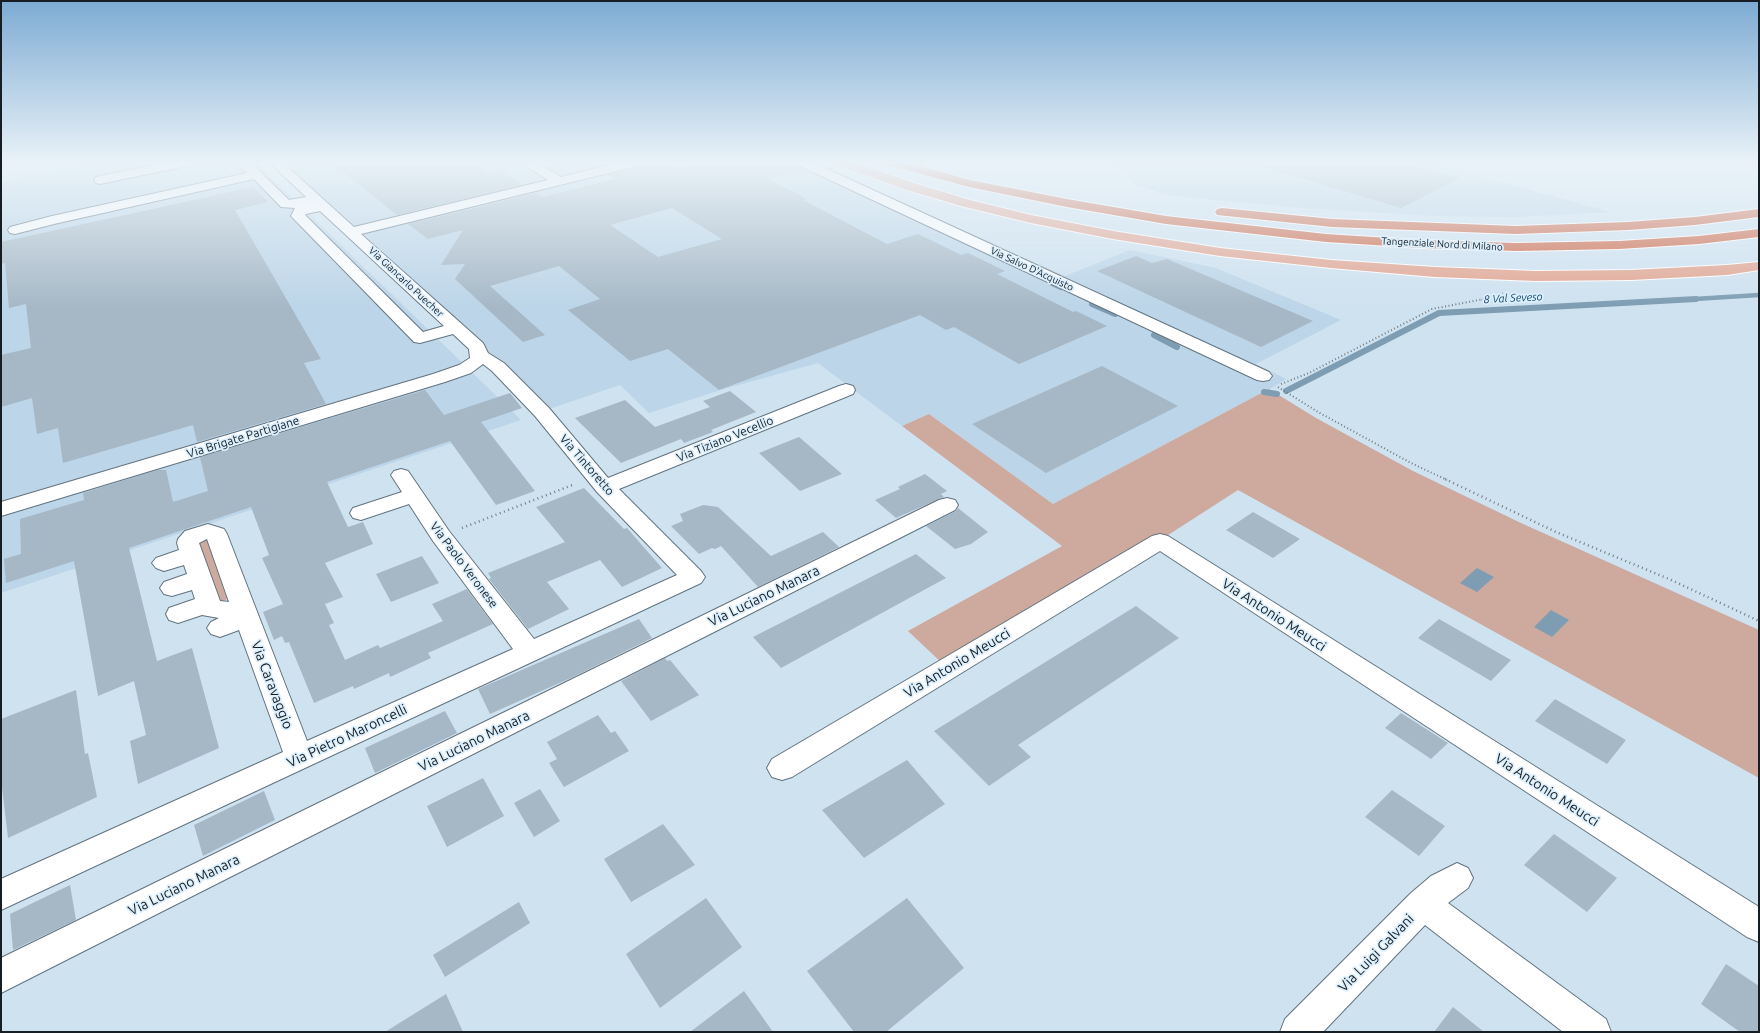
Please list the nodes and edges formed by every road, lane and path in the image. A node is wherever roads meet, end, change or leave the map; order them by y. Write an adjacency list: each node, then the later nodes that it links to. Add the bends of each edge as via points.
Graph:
1 (96, 210): 11 (street)
2 (302, 210): 15 (street, via 298,216)
3 (327, 210): 12 (street, Via Giancarlo Puecher)
4 (434, 210): 12 (street)
5 (906, 210): 20 (street, Via Salvo D'Acquisto)
6 (995, 210): 16 (main road, via 1121,236 1220,252 1331,264 1536,276 1639,275)
7 (1105, 210): 13 (highway, Tangenziale Nord di Milano, via 1166,220 1326,238 1421,244 1517,247 1619,245)
8 (1210, 211): 9 (highway, Tangenziale Nord di Milano, via 1332,223 1516,230 1635,226)
9 (1759, 213)
10 (5, 220): 11 (street)
11 (18, 225): 14 (street)
12 (349, 230): 15 (street); 18 (street, Via Giancarlo Puecher)
13 (1759, 233)
14 (1, 234)
15 (317, 235): 18 (street, via 420,338)
16 (1759, 266)
17 (1476, 301): 32 (path, via 1432,309 1309,373 1275,386 1411,463 1556,532 1669,579)
18 (456, 328): 19 (street, Via Giancarlo Puecher, via 477,347)
19 (480, 356): 23 (street, Via Tintoretto, via 498,367 542,412); 26 (street, Via Brigate Partigiane, via 465,369 439,378)
20 (1263, 376)
21 (846, 390): 23 (street, Via Tiziano Vecellio)
22 (401, 475): 24 (street, Via Paolo Veronese)
23 (599, 482): 28 (path); 30 (street, Via Tintoretto)
24 (414, 495): 27 (street); 28 (street, Via Paolo Veronese)
25 (947, 505): 41 (street, Via Luciano Manara)
26 (1, 509)
27 (361, 513)
28 (441, 536): 34 (street, Via Paolo Veronese)
29 (199, 575): 29 (street, via 171,585); 31 (street, via 211,609); 31 (street, Via Caravaggio, via 189,539 208,531 216,534)
30 (693, 577): 34 (street, Via Pietro Maroncelli)
31 (246, 614): 33 (street); 35 (street, Via Caravaggio)
32 (1759, 621)
33 (220, 628)
34 (529, 652): 35 (street, Via Pietro Maroncelli)
35 (300, 758): 38 (street, Via Pietro Maroncelli)
36 (782, 768): 40 (street, Via Antonio Meucci, via 1160,541)
37 (1457, 878): 39 (street, Via Luigi Galvani, via 1442,887)
38 (1, 895)
39 (1424, 904): 42 (street, Via Luigi Galvani); 43 (street)
40 (1759, 926)
41 (1, 976)
42 (1298, 1032)
43 (1593, 1032)

